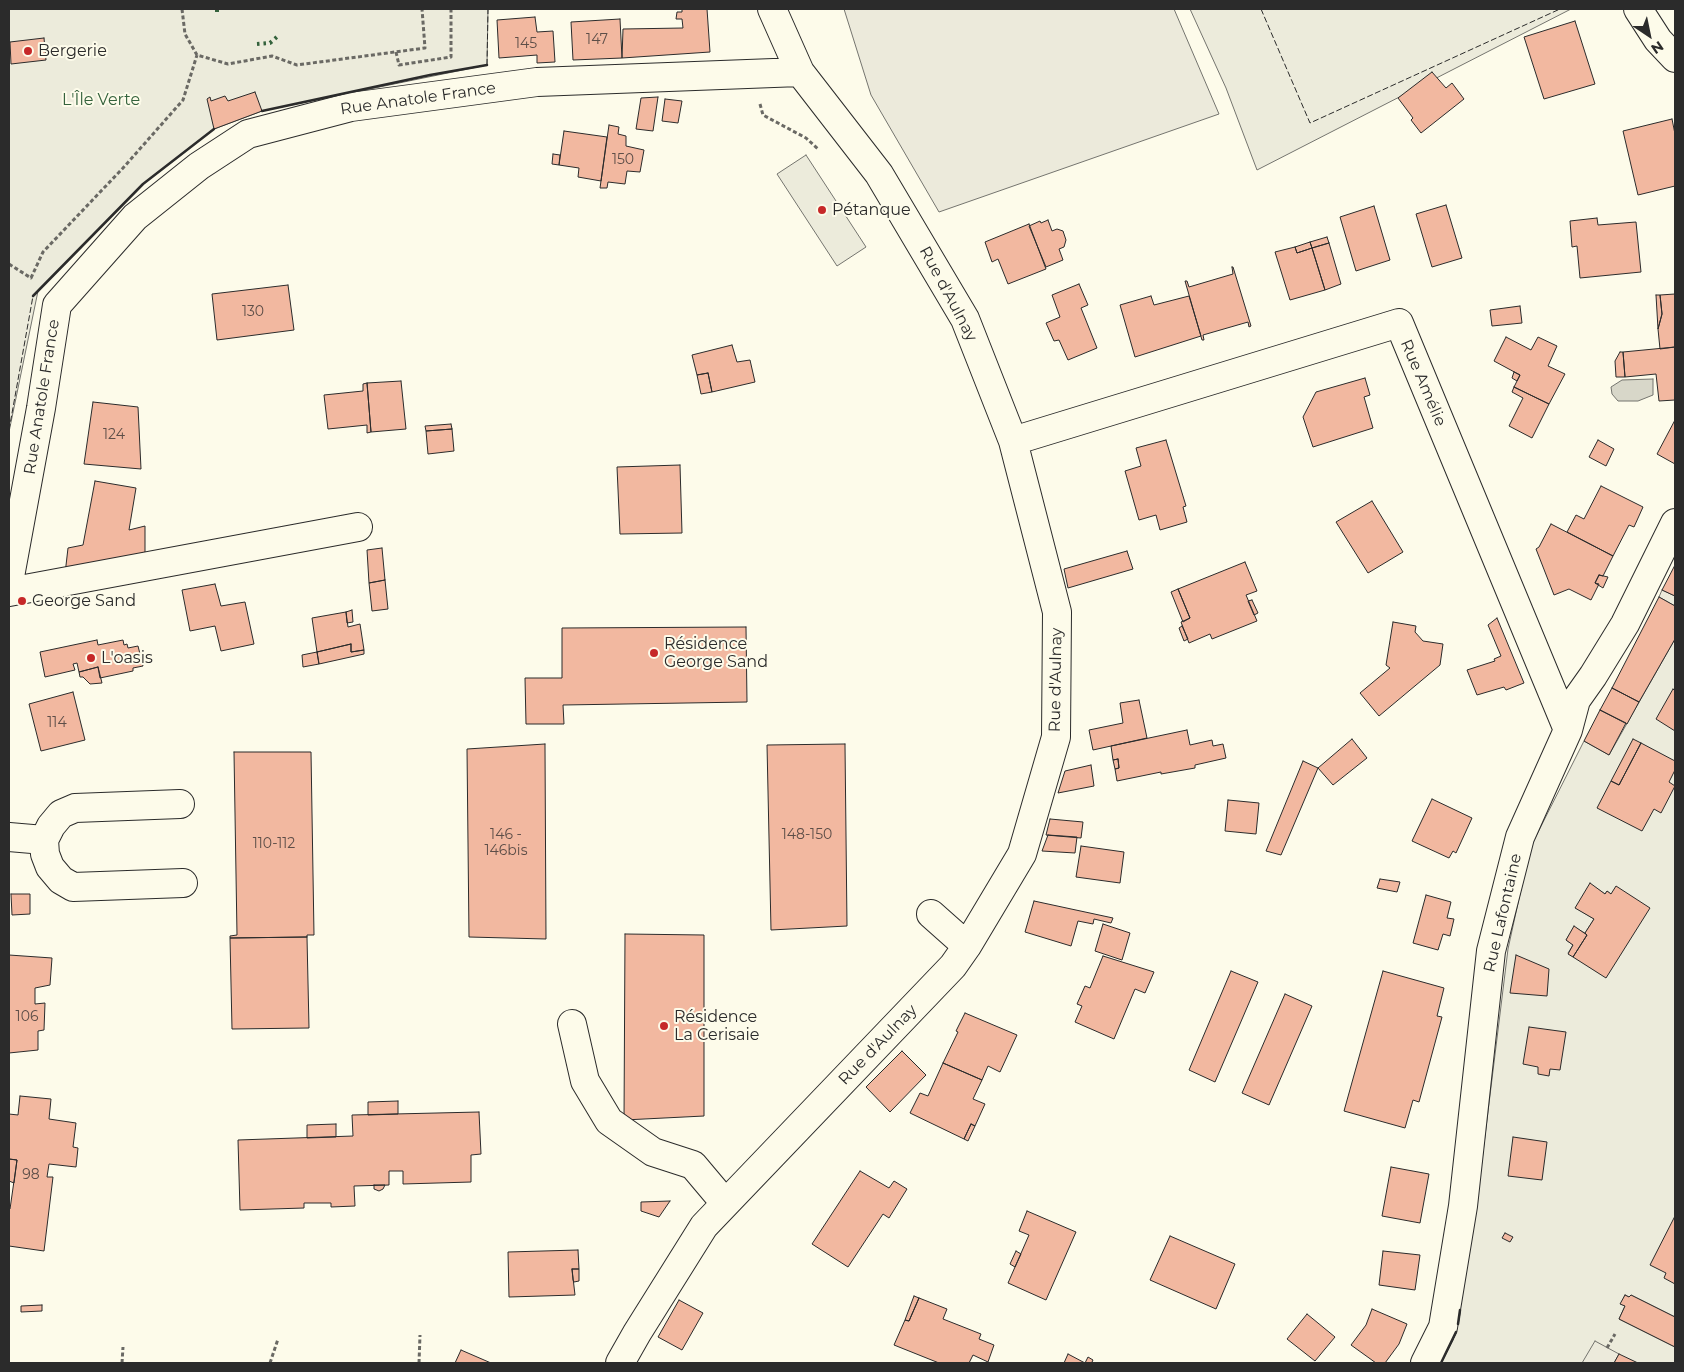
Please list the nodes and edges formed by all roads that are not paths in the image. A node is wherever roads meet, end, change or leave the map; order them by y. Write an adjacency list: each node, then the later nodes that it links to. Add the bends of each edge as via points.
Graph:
1 (772, 9): 4 (street, Rue d'Aulnay)
2 (1638, 9): 3 (street, via 1658,40)
3 (1675, 58)
4 (800, 72): 5 (street, Rue d'Aulnay, via 879,174 965,320); 6 (street, Rue Anatole France, via 537,82 351,107 248,134 199,166 135,217 57,305 41,408)
5 (1013, 441): 11 (street, Rue Amélie, via 1398,324); 17 (street, Rue d'Aulnay, via 1057,612 1056,737 1022,854)
6 (19, 476): 9 (street, Rue Anatole France)
7 (1675, 523): 11 (street, Rue Lafontaine, via 1625,624 1576,700)
8 (358, 527): 10 (street)
9 (9, 582)
10 (9, 592)
11 (1568, 730): 21 (street, Rue Lafontaine, via 1520,837 1491,951 1463,1206 1443,1327)
12 (180, 804): 14 (street, via 75,808 61,814)
13 (9, 837): 14 (street)
14 (44, 840): 15 (street, via 50,867 61,880 73,886)
15 (182, 884)
16 (931, 914): 17 (street)
17 (968, 946): 19 (street, Rue d'Aulnay, via 953,966)
18 (572, 1024): 19 (street, via 585,1081 609,1121 653,1152 692,1165)
19 (726, 1203): 20 (street, Rue d'Aulnay, via 704,1226)
20 (620, 1363)
21 (1425, 1363)

